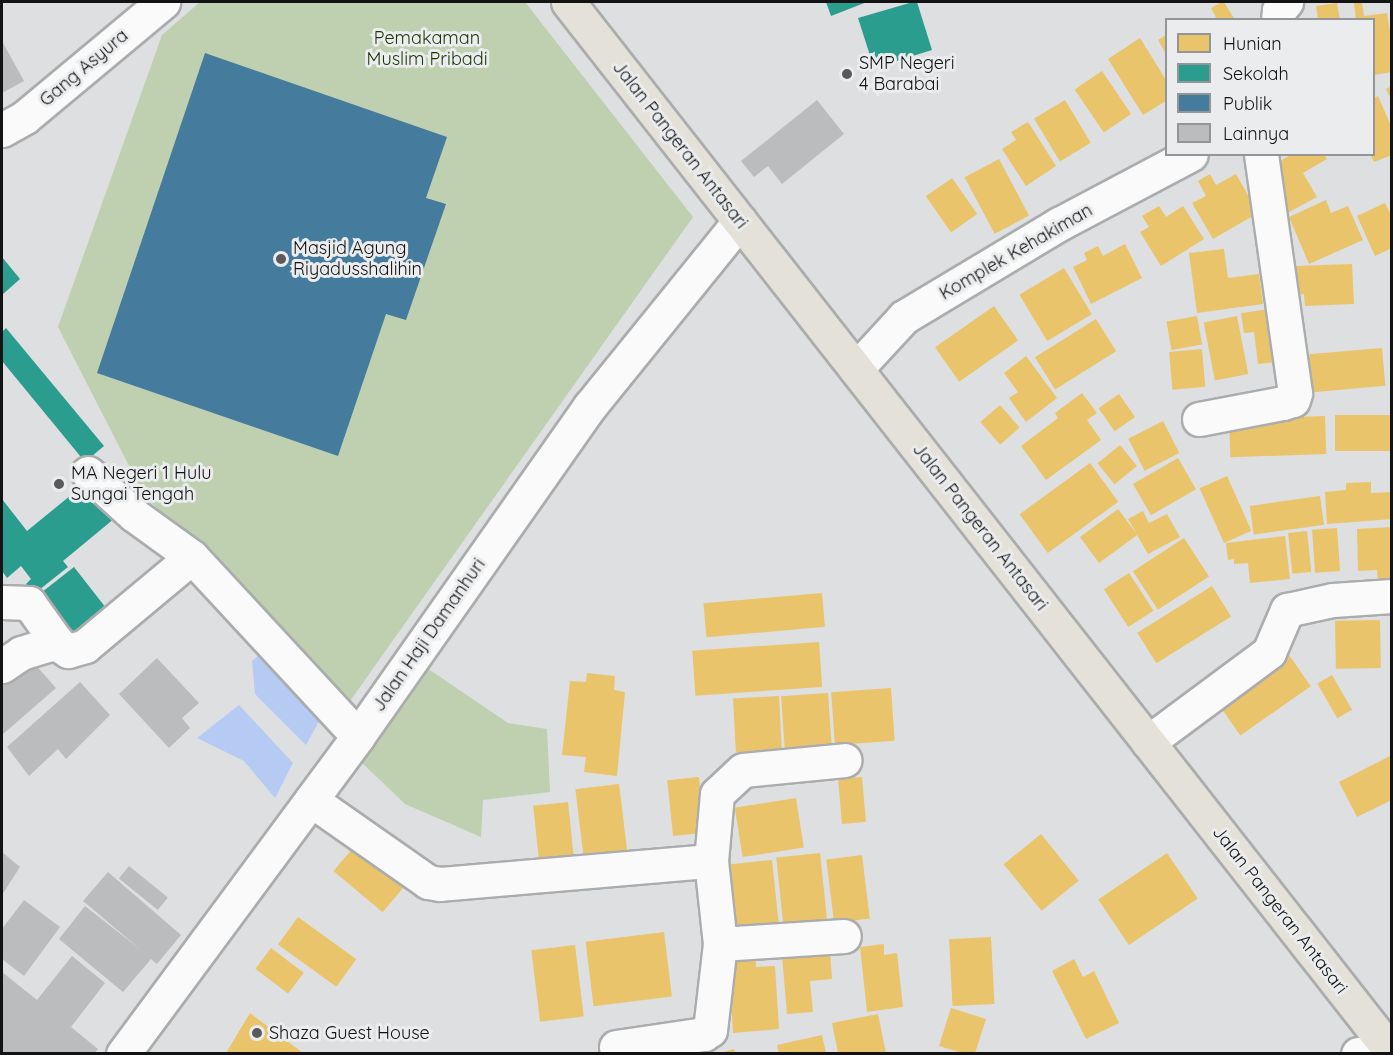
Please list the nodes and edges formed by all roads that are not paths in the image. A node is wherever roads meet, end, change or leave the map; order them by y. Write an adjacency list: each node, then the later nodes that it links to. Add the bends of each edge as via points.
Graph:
1 (568, 2): 8 (main road, Jalan Pangeran Antasari)
2 (1286, 2): 4 (street)
3 (154, 5): 5 (street, Gang Asyura, via 25,117)
4 (1278, 18)
5 (2, 130)
6 (1187, 156): 9 (street, Komplek Kehakiman, via 1059,224 904,317)
7 (1261, 156): 10 (street, via 1295,393 1293,400 1283,403)
8 (740, 221): 9 (main road, Jalan Pangeran Antasari); 17 (street, Jalan Haji Damanhuri, via 590,406)
9 (856, 369): 18 (main road, Jalan Pangeran Antasari)
10 (1199, 419)
11 (88, 473): 12 (street)
12 (192, 557): 15 (street, via 85,646 68,651); 17 (street)
13 (1392, 596): 18 (street, via 1333,600 1287,610 1269,652)
14 (2, 602): 15 (street, via 29,603)
15 (57, 642): 16 (street, via 21,653)
16 (2, 666)
17 (358, 736): 20 (street, Jalan Haji Damanhuri)
18 (1148, 742): 27 (main road, Jalan Pangeran Antasari)
19 (845, 760): 21 (street, via 743,770 717,794)
20 (311, 800): 21 (street, via 434,884); 25 (street, Jalan Haji Damanhuri)
21 (711, 861): 23 (street)
22 (844, 936): 23 (street)
23 (720, 944): 24 (street, via 710,1030)
24 (616, 1047)
25 (123, 1053)
26 (1358, 1053): 27 (street)
27 (1391, 1053)

